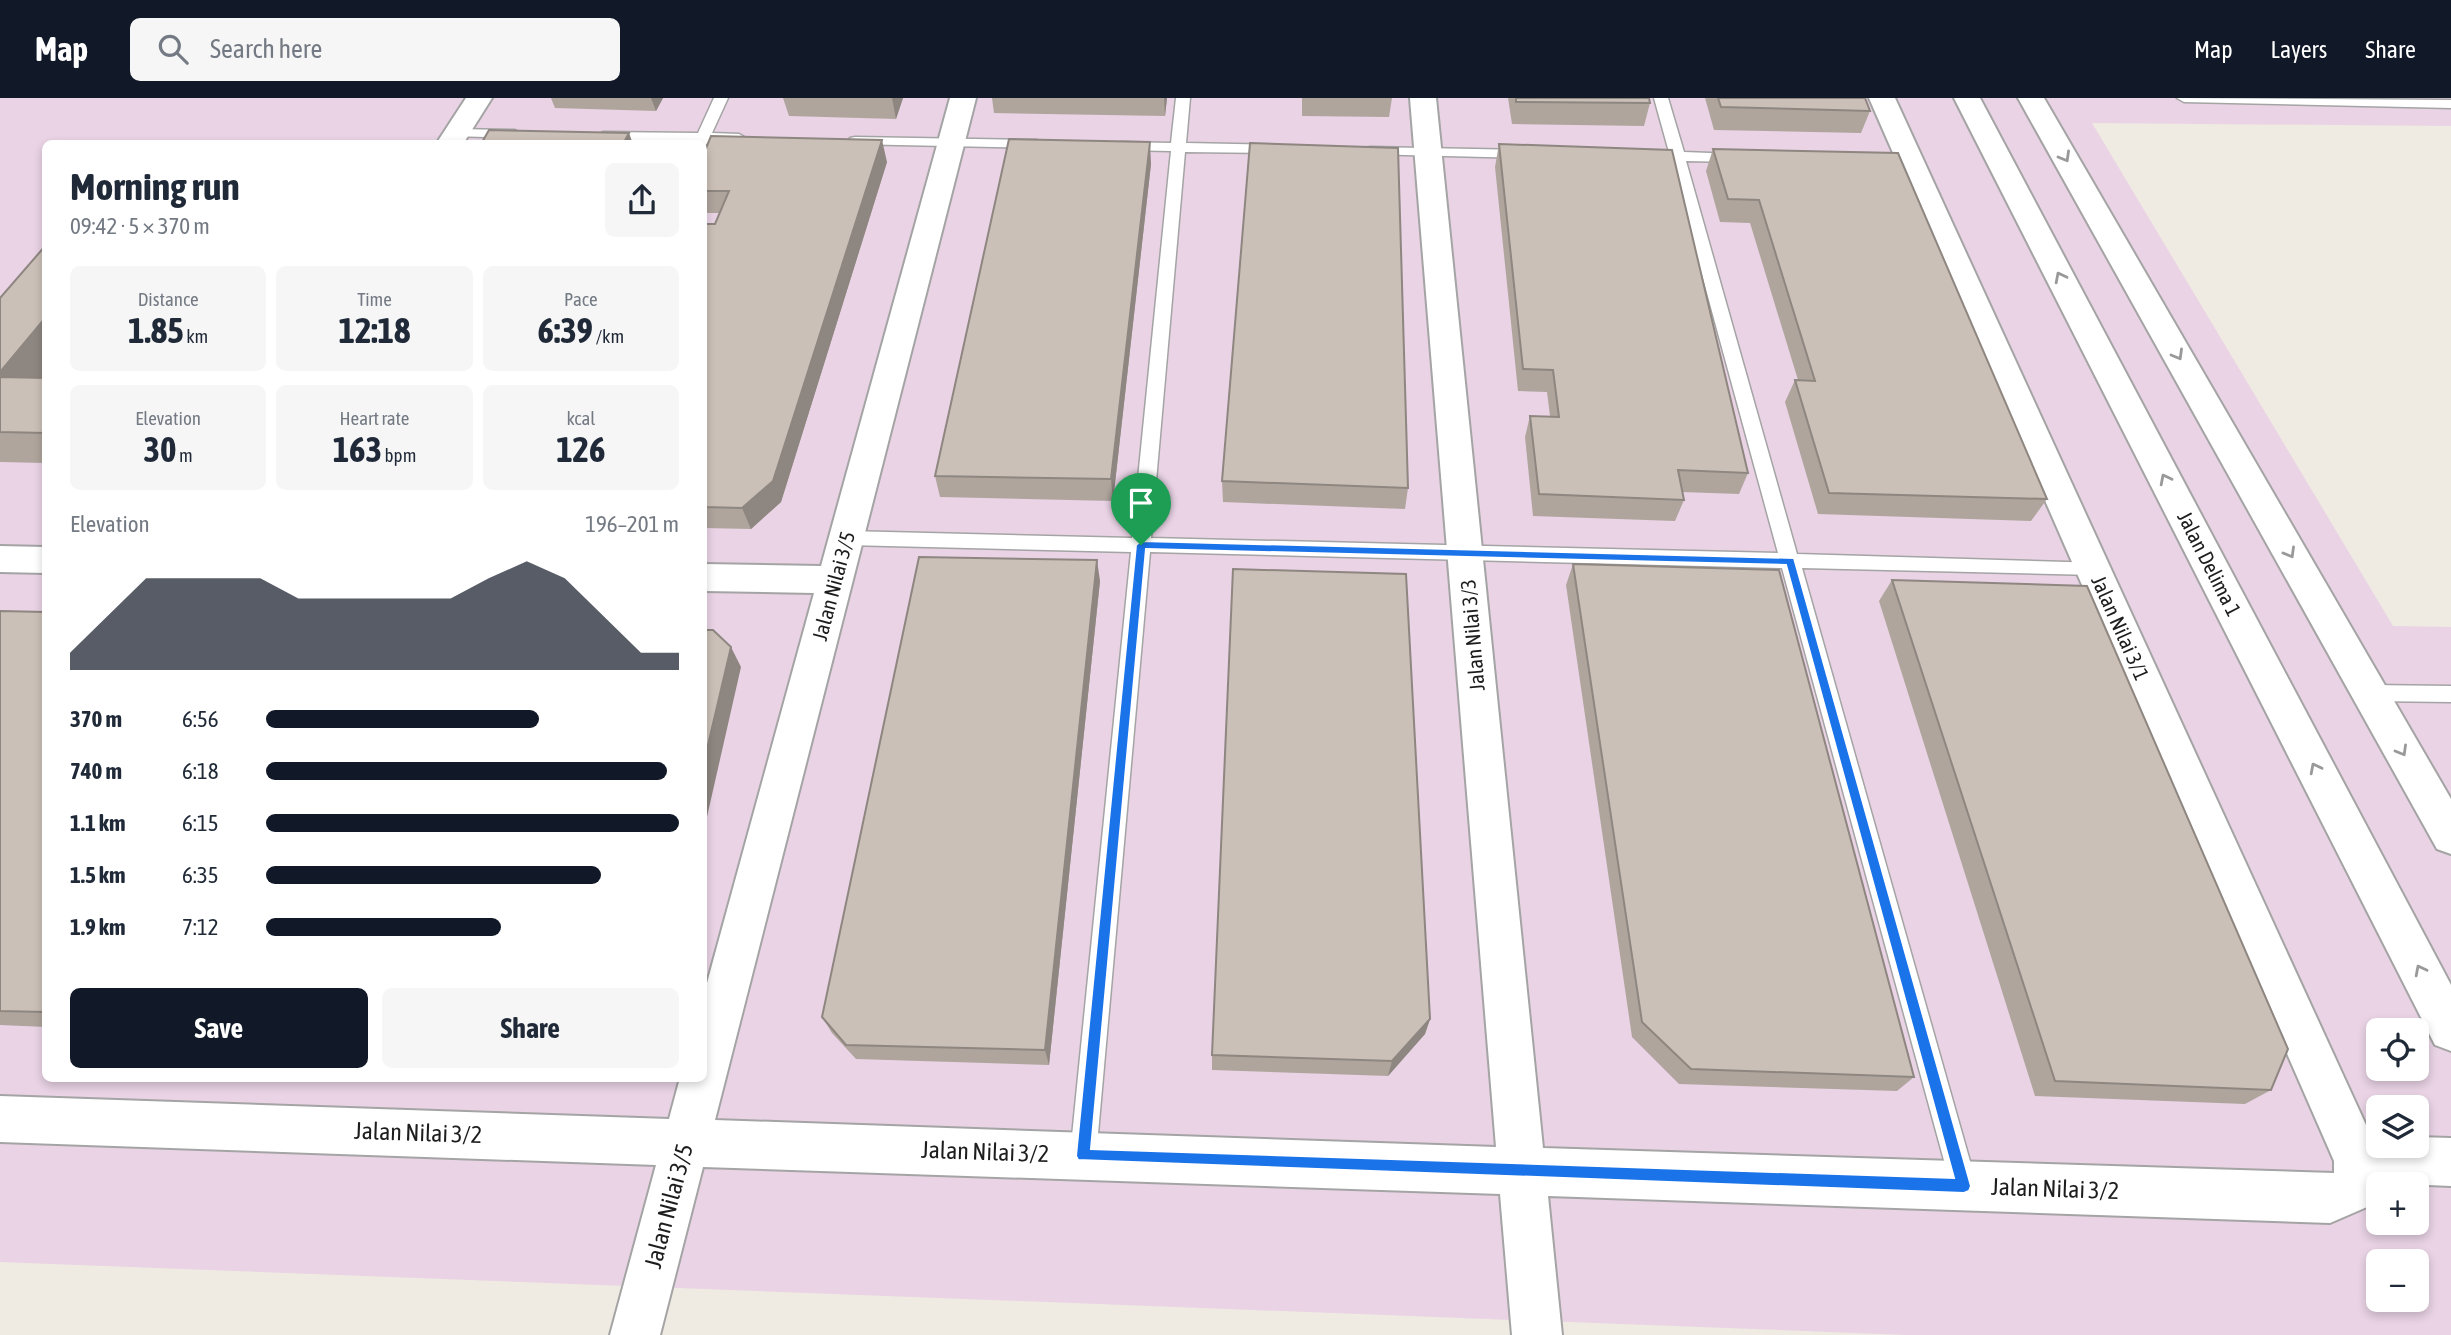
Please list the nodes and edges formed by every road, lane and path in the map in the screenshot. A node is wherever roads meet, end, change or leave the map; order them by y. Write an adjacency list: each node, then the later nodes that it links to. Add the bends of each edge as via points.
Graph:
1 (479, 98): 14 (street)
2 (720, 98): 17 (lane)
3 (963, 98): 20 (street, Jalan Nilai 3/5)
4 (1183, 98): 23 (lane)
5 (1423, 98): 26 (street, Jalan Nilai 3/3)
6 (1661, 98): 29 (lane)
7 (1882, 98): 37 (street, Jalan Nilai 3/1, via 1903,161)
8 (1967, 98): 43 (street, Jalan Delima 1, one-way to 8)
9 (2031, 98): 40 (street, one-way to 40)
10 (2184, 98): 11 (lane)
11 (2451, 104)
12 (524, 134): 14 (lane)
13 (593, 136): 16 (lane)
14 (453, 138)
15 (758, 139): 18 (lane)
16 (679, 140)
17 (701, 140)
18 (707, 141)
19 (840, 141): 20 (lane)
20 (951, 143): 21 (lane); 31 (street, Jalan Nilai 3/5)
21 (1058, 145)
22 (1111, 146): 23 (lane)
23 (1178, 147): 24 (lane); 32 (lane)
24 (1289, 149)
25 (1359, 150): 26 (lane)
26 (1428, 152): 27 (lane); 33 (street, Jalan Nilai 3/3)
27 (1539, 154)
28 (1636, 156): 29 (lane)
29 (1677, 157): 30 (lane); 36 (lane)
30 (1746, 158)
31 (847, 538): 32 (lane); 39 (street, Jalan Nilai 3/5)
32 (1141, 545): 33 (lane); 48 (lane)
33 (1465, 553): 36 (lane); 51 (street, Jalan Nilai 3/3)
34 (0, 559): 35 (street)
35 (42, 560)
36 (1790, 561): 37 (lane); 52 (lane)
37 (2094, 568): 49 (street, Jalan Nilai 3/1)
38 (707, 577): 39 (street)
39 (835, 580): 44 (street, Jalan Nilai 3/5)
40 (2370, 693): 41 (lane); 42 (street, one-way to 42)
41 (2451, 694)
42 (2451, 836)
43 (2451, 1030)
44 (707, 1061)
45 (701, 1082): 47 (street, Jalan Nilai 3/5)
46 (0, 1119): 47 (street, Jalan Nilai 3/2)
47 (685, 1143): 48 (street, Jalan Nilai 3/2); 53 (street, Jalan Nilai 3/5)
48 (1083, 1156): 51 (street, Jalan Nilai 3/2)
49 (2357, 1159): 50 (street); 52 (street, Jalan Nilai 3/2, via 2357,1185 2346,1195 2330,1199)
50 (2451, 1162)
51 (1523, 1171): 52 (street, Jalan Nilai 3/2); 54 (street, Jalan Nilai 3/3)
52 (1964, 1186)
53 (635, 1335)
54 (1537, 1335)

